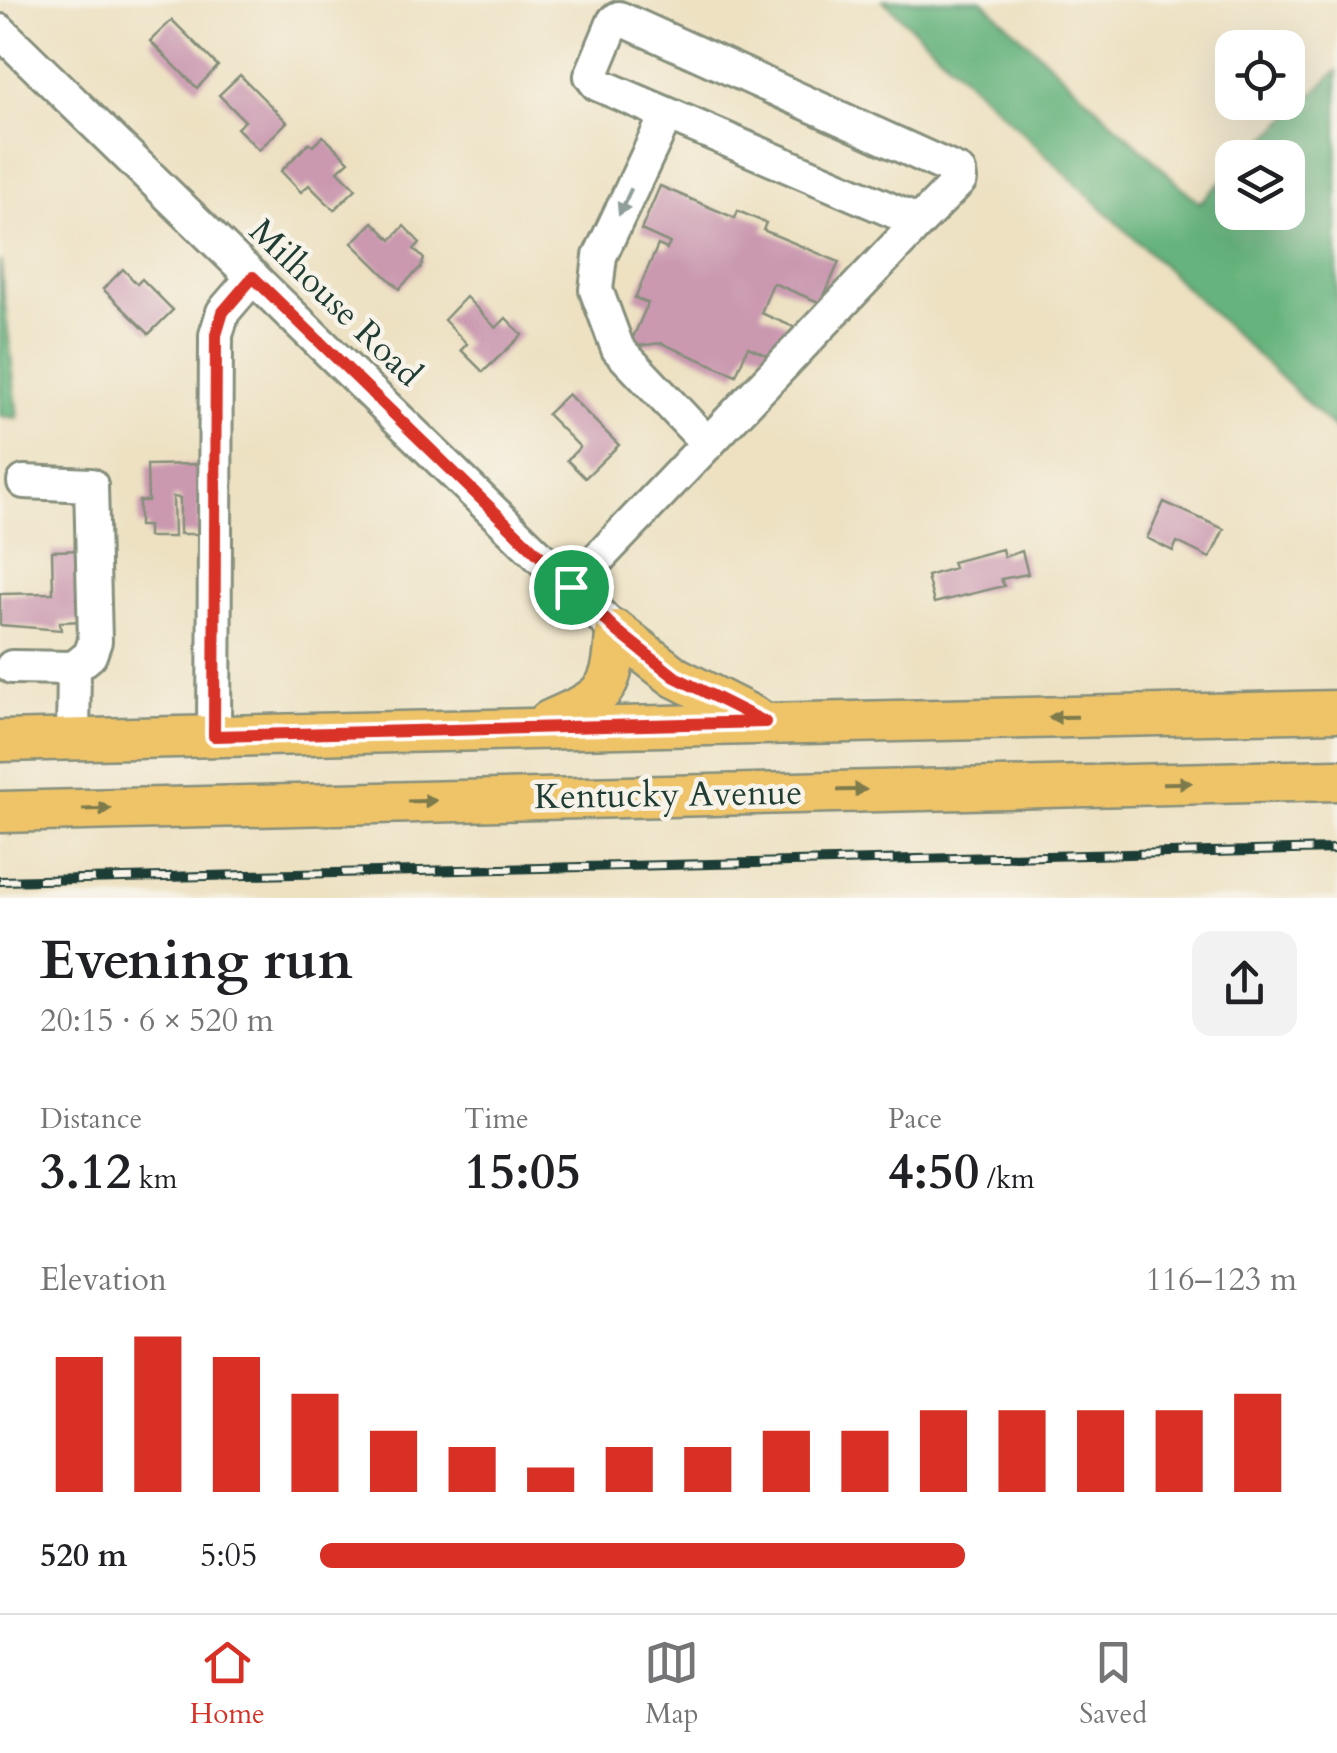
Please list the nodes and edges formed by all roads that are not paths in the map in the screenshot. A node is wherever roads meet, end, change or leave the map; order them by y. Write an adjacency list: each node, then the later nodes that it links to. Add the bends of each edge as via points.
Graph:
1 (0, 31): 4 (street, Milhouse Road)
2 (667, 114): 3 (street); 3 (street, via 591,76 619,18 958,172 960,180); 5 (street, one-way to 5, via 600,256 596,290 618,349)
3 (919, 222): 5 (street)
4 (253, 277): 7 (street, Milhouse Road); 14 (street, via 223,312 216,335)
5 (708, 444): 7 (street)
6 (24, 482): 10 (street, via 91,484 95,641)
7 (571, 587): 8 (street, Milhouse Road)
8 (616, 630): 12 (main road, via 691,687); 13 (main road, via 614,669 596,700)
9 (12, 666): 10 (street)
10 (74, 668): 15 (street)
11 (1337, 711): 12 (main road, Kentucky Avenue, one-way to 12)
12 (765, 722): 13 (main road, Kentucky Avenue)
13 (534, 728): 14 (main road, Kentucky Avenue)
14 (214, 736): 15 (main road, Kentucky Avenue)
15 (72, 739): 16 (main road, Kentucky Avenue)
16 (0, 741)
17 (1337, 780): 18 (main road, Kentucky Avenue, one-way to 17)
18 (0, 812)

